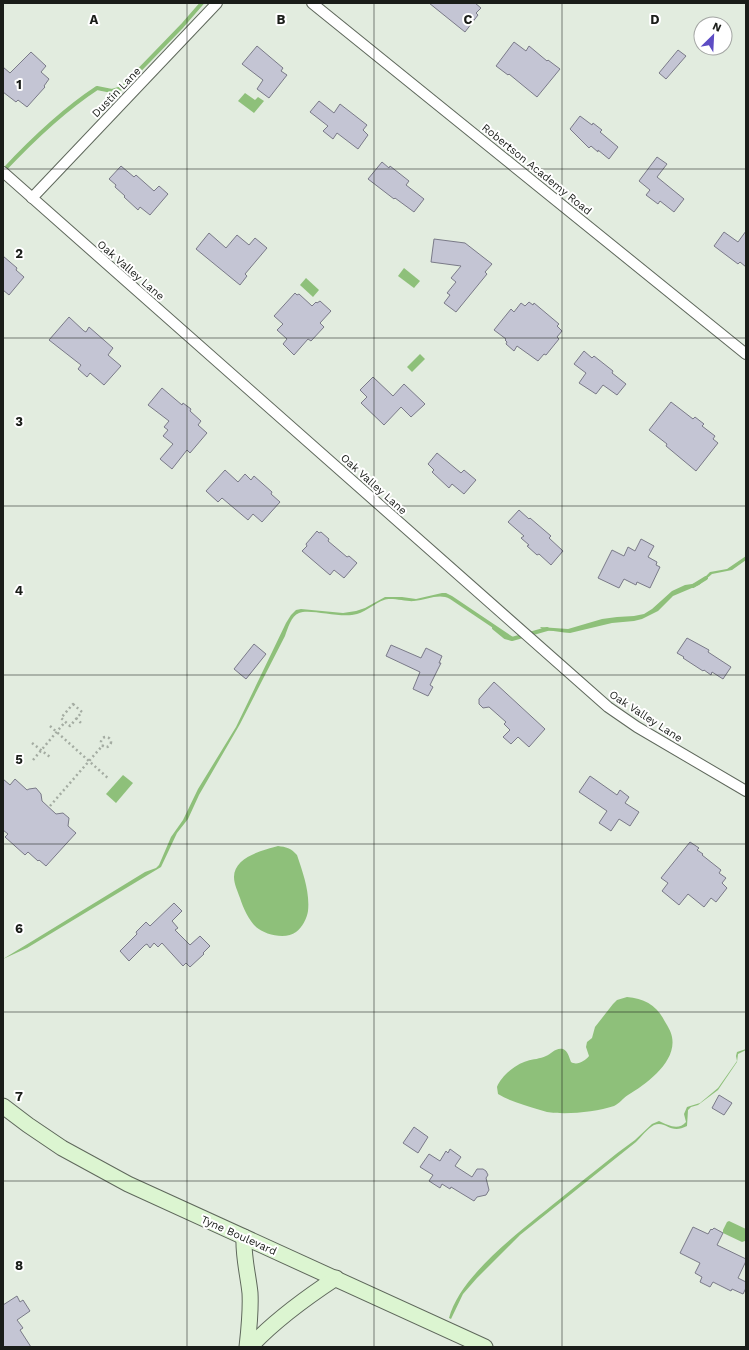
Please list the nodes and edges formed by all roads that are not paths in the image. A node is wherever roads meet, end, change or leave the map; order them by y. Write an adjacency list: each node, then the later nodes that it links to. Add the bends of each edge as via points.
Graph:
1 (217, 3): 4 (street, Dustin Lane)
2 (312, 3): 5 (street, Robertson Academy Road)
3 (3, 172): 4 (street, Oak Valley Lane)
4 (32, 198): 6 (street, Oak Valley Lane, via 608,707 637,727)
5 (746, 354)
6 (746, 791)
7 (3, 1106): 8 (street, Tyne Boulevard, via 62,1148 128,1184)
8 (244, 1237): 9 (street, Tyne Boulevard); 10 (street, via 250,1305)
9 (336, 1278): 10 (street, via 280,1318); 11 (street, Tyne Boulevard)
10 (248, 1347)
11 (485, 1347)

